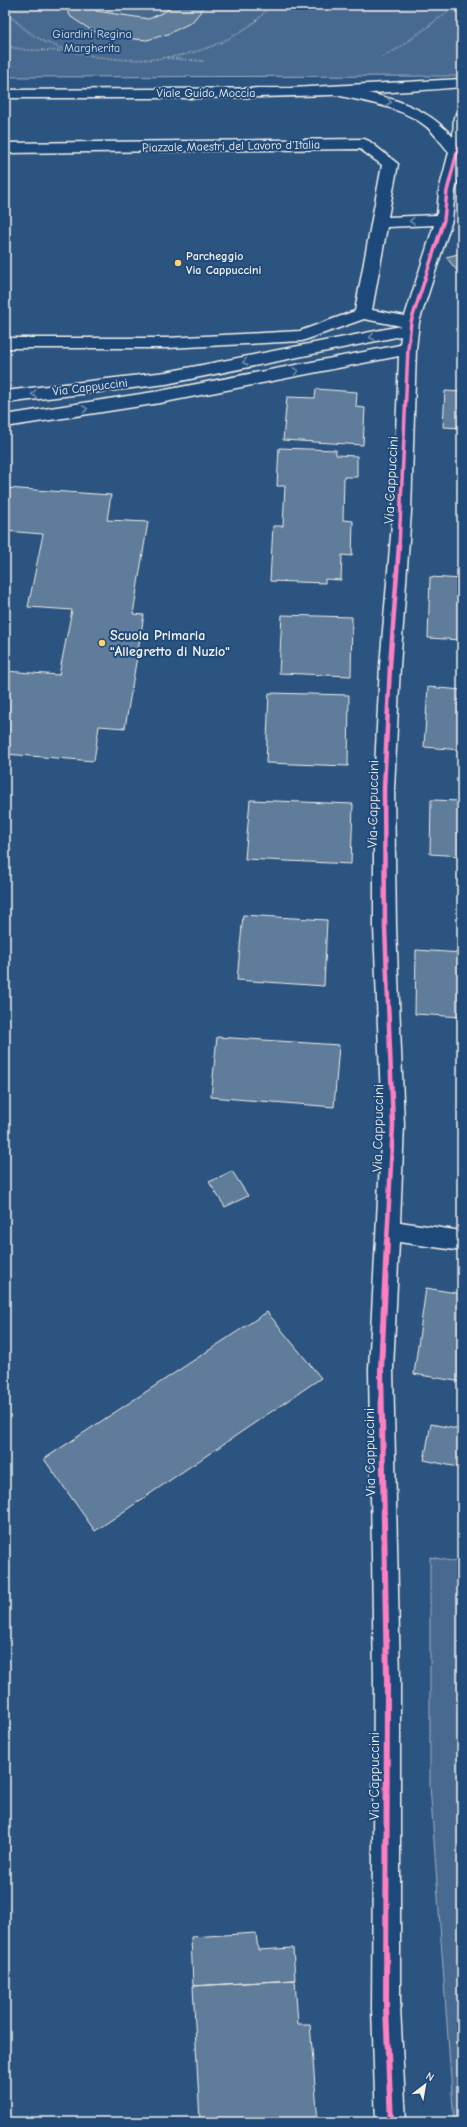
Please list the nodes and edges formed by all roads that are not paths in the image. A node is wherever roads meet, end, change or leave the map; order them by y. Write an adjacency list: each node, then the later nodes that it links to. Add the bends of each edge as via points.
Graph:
1 (462, 83): 2 (street, Viale Guido Moccia)
2 (407, 88): 3 (street, Viale Guido Moccia); 5 (street, Viale Guido Moccia)
3 (337, 91): 4 (street, Viale Guido Moccia); 7 (street, one-way to 7, via 396,104 410,110 431,122)
4 (5, 94)
5 (458, 98)
6 (462, 117): 7 (street, Via Cappuccini)
7 (459, 144): 9 (street, Via Cappuccini, via 447,191)
8 (5, 148): 10 (street, Piazzale Maestri del Lavoro d'Italia, via 364,144 390,164)
9 (444, 220): 10 (street, one-way to 10); 12 (street, Via Cappuccini)
10 (380, 222): 11 (street, Piazzale Maestri del Lavoro d'Italia)
11 (363, 314): 12 (street); 13 (street, via 302,336 167,343)
12 (410, 333): 14 (street, Via Cappuccini, one-way to 14, via 166,378); 15 (street, Via Cappuccini, one-way to 12, via 160,398); 16 (street, Via Cappuccini, via 402,512 384,789 385,927 393,1125)
13 (5, 343)
14 (5, 397)
15 (5, 421)
16 (387, 1230): 17 (street); 18 (street, Via Cappuccini, via 381,1369 387,1678 386,2008)
17 (462, 1241)
18 (391, 2122)

